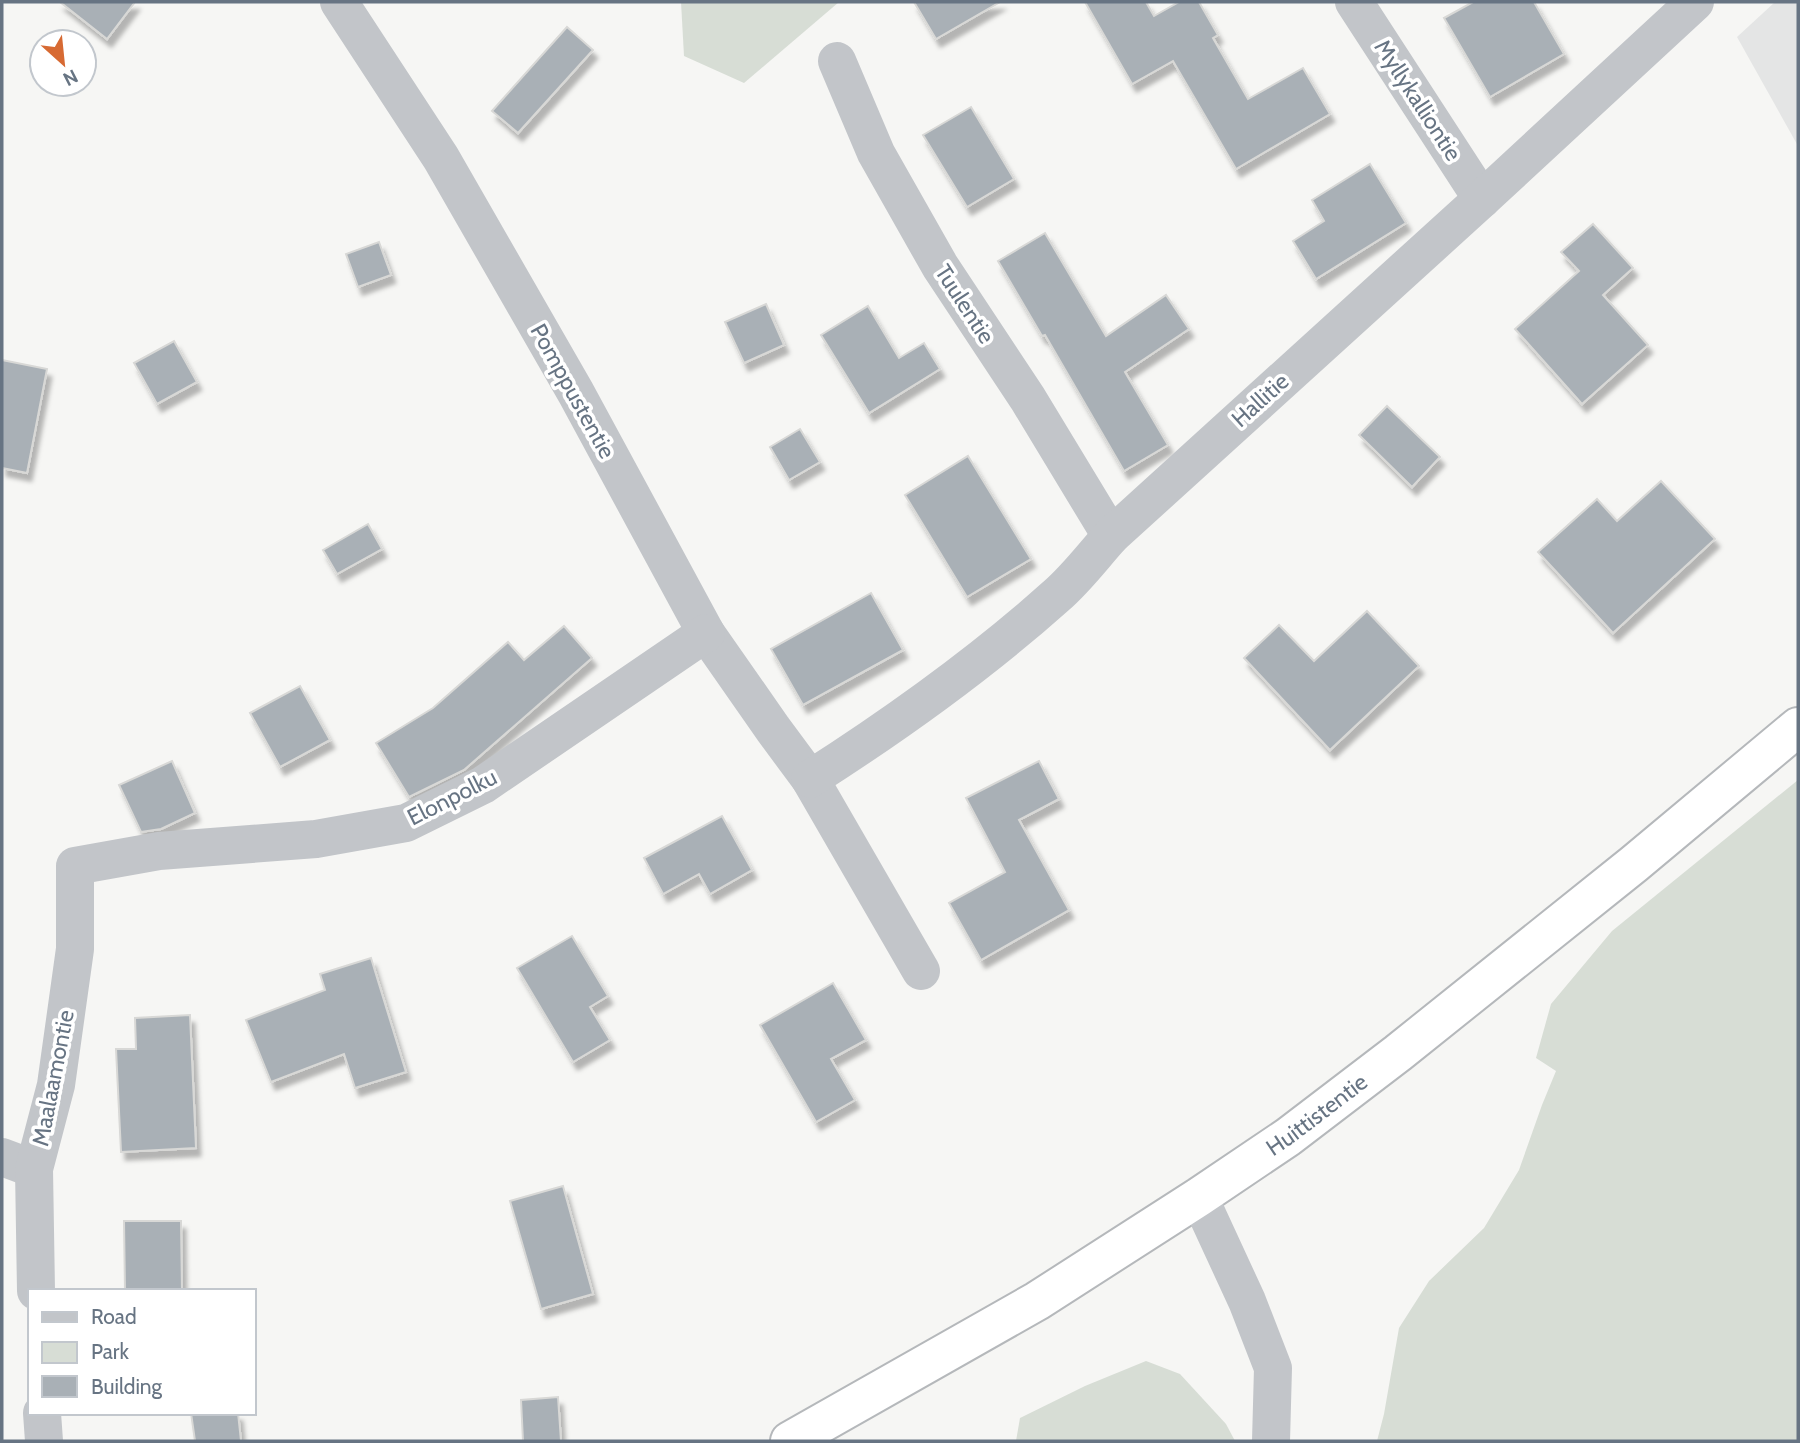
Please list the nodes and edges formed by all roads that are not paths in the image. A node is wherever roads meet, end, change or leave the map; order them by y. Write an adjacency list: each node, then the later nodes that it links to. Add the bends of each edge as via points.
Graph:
1 (340, 2): 7 (street, Pomppustentie, via 441,158 576,393)
2 (1354, 2): 5 (street, Myllykalliontie)
3 (1695, 2): 5 (street, Hallitie)
4 (837, 61): 6 (street, Tuulentie, via 876,153 940,267)
5 (1482, 199): 6 (street, Hallitie)
6 (1111, 536): 9 (street, Hallitie, via 1059,594 963,674)
7 (706, 634): 9 (street, Pomppustentie); 10 (street, Elonpolku, via 483,785 406,823 316,839 159,851)
8 (1798, 727): 13 (highway, Huittistentie, via 1398,1054)
9 (810, 779): 11 (street, Pomppustentie)
10 (75, 866): 12 (street, Maalaamontie, via 75,949 56,1085)
11 (921, 971)
12 (18, 1163): 14 (street, Maalaamontie)
13 (1199, 1197): 17 (highway, Huittistentie, via 1037,1301); 18 (street, via 1272,1367)
14 (36, 1289)
15 (42, 1415): 16 (street)
16 (44, 1441)
17 (790, 1441)
18 (1270, 1441)

